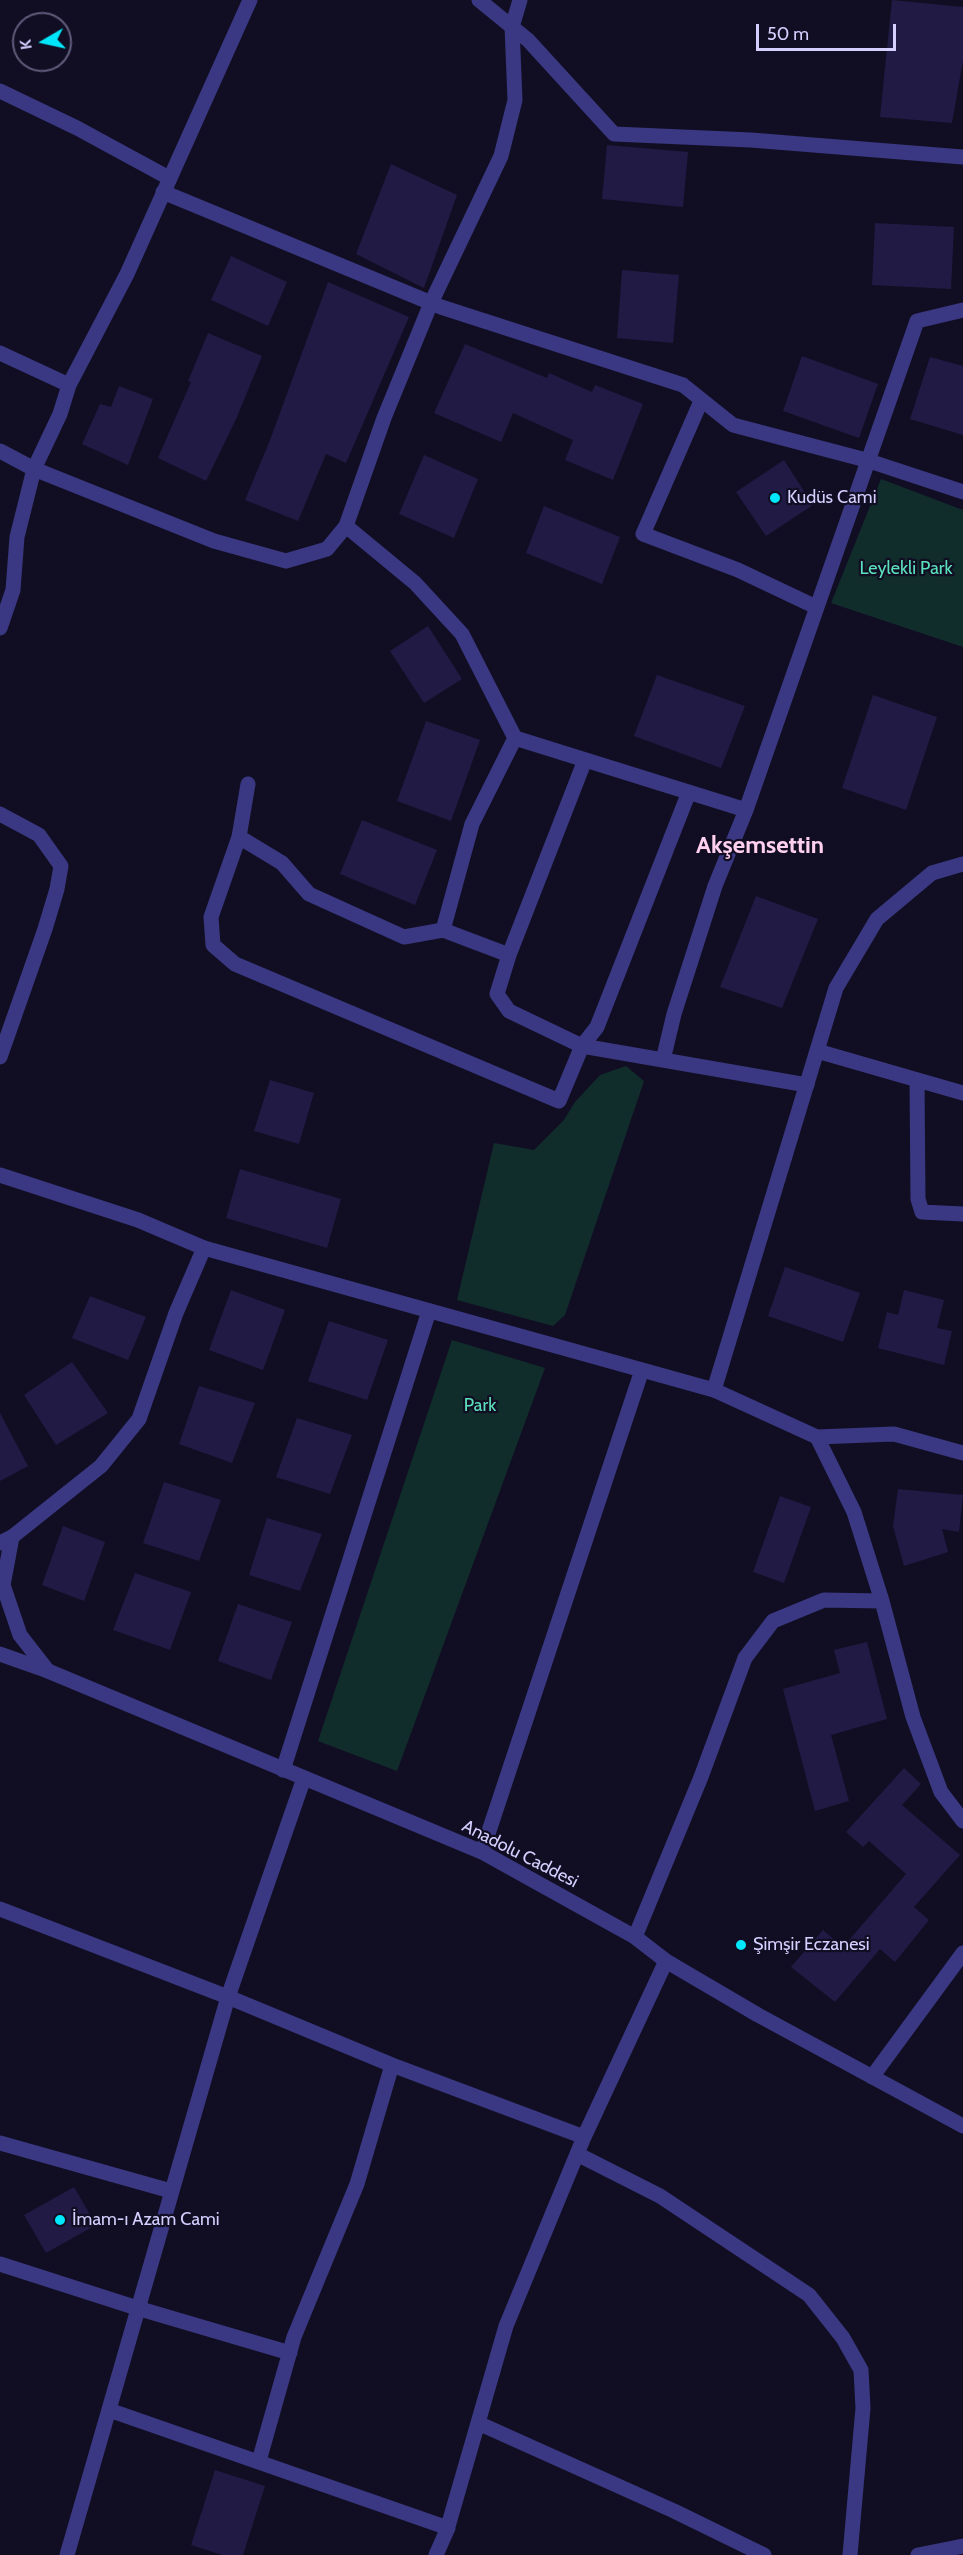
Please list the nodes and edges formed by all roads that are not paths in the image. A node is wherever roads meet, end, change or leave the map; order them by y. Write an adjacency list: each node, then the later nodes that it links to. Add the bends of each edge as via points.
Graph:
1 (250, 0): 7 (street)
2 (479, 0): 4 (street)
3 (520, 0): 4 (street)
4 (512, 27): 6 (street, via 614,134); 8 (street, via 515,100 501,156)
5 (0, 91): 7 (street, via 77,128)
6 (963, 157)
7 (166, 185): 8 (street); 11 (street, via 127,274)
8 (431, 303): 12 (street, via 683,385); 17 (street)
9 (963, 310): 14 (street, via 917,321)
10 (0, 354): 11 (street)
11 (69, 385): 15 (street)
12 (701, 401): 14 (street, via 733,425); 18 (street, via 643,534 738,570)
13 (0, 451): 15 (street)
14 (867, 460): 16 (street); 18 (street)
15 (34, 469): 17 (street, via 214,541 286,561 327,549); 19 (street, via 17,537 14,590)
16 (963, 492)
17 (346, 526): 20 (street, via 415,583 462,634)
18 (816, 607): 24 (street)
19 (0, 628)
20 (515, 738): 21 (street); 28 (street, via 472,824)
21 (585, 760): 23 (street); 29 (street)
22 (248, 784): 26 (street)
23 (689, 792): 24 (street); 30 (street, via 597,1027)
24 (746, 810): 33 (street, via 715,886)
25 (0, 814): 32 (street, via 39,835 61,866 45,929)
26 (239, 837): 28 (street, via 282,863 309,894 372,923 404,937); 30 (street, via 211,917 213,945 235,964 559,1101)
27 (963, 864): 31 (street, via 932,873 877,919 836,988)
28 (443, 930): 29 (street)
29 (509, 955): 30 (street, via 497,994 508,1011)
30 (582, 1046): 33 (street)
31 (818, 1051): 34 (street); 35 (street)
32 (0, 1057)
33 (663, 1060): 35 (street)
34 (917, 1080): 36 (street); 38 (street, via 918,1199 922,1212)
35 (807, 1085): 42 (street)
36 (963, 1092)
37 (0, 1174): 39 (street, via 138,1220)
38 (963, 1214)
39 (204, 1248): 40 (street); 45 (street, via 176,1313 139,1419 102,1466)
40 (429, 1311): 41 (street); 49 (street)
41 (642, 1370): 42 (street); 52 (street)
42 (714, 1390): 43 (street)
43 (817, 1437): 44 (street, via 894,1434); 46 (street, via 854,1512)
44 (963, 1453)
45 (6, 1540): 48 (street, via 3,1585 20,1635)
46 (882, 1601): 51 (street, via 913,1717 941,1792); 54 (street, via 824,1600 773,1621 745,1658 701,1777)
47 (0, 1654): 48 (street, Anadolu Caddesi)
48 (48, 1671): 49 (street, Anadolu Caddesi)
49 (283, 1770): 50 (street, Anadolu Caddesi)
50 (304, 1778): 52 (street, Anadolu Caddesi); 57 (street)
51 (963, 1821)
52 (482, 1852): 54 (street, Anadolu Caddesi)
53 (0, 1909): 57 (street)
54 (634, 1937): 56 (street, Anadolu Caddesi)
55 (963, 1953): 59 (street)
56 (666, 1961): 59 (street, Anadolu Caddesi); 61 (street)
57 (228, 1997): 58 (street); 64 (street)
58 (392, 2065): 61 (street); 67 (street, via 357,2184)
59 (872, 2077): 60 (street, Anadolu Caddesi)
60 (963, 2126)
61 (584, 2137): 63 (street)
62 (0, 2143): 64 (street)
63 (577, 2154): 69 (street, via 506,2326); 76 (street, via 660,2196 809,2295 843,2338 861,2370 864,2408)
64 (171, 2191): 66 (street)
65 (0, 2264): 66 (street)
66 (137, 2308): 67 (street); 68 (street)
67 (290, 2353): 70 (street)
68 (109, 2410): 70 (street); 73 (street)
69 (478, 2423): 71 (street); 75 (street)
70 (260, 2461): 71 (street)
71 (448, 2528): 74 (street)
72 (963, 2546): 77 (street)
73 (67, 2555)
74 (436, 2555)
75 (764, 2555)
76 (850, 2555)
77 (918, 2555)

